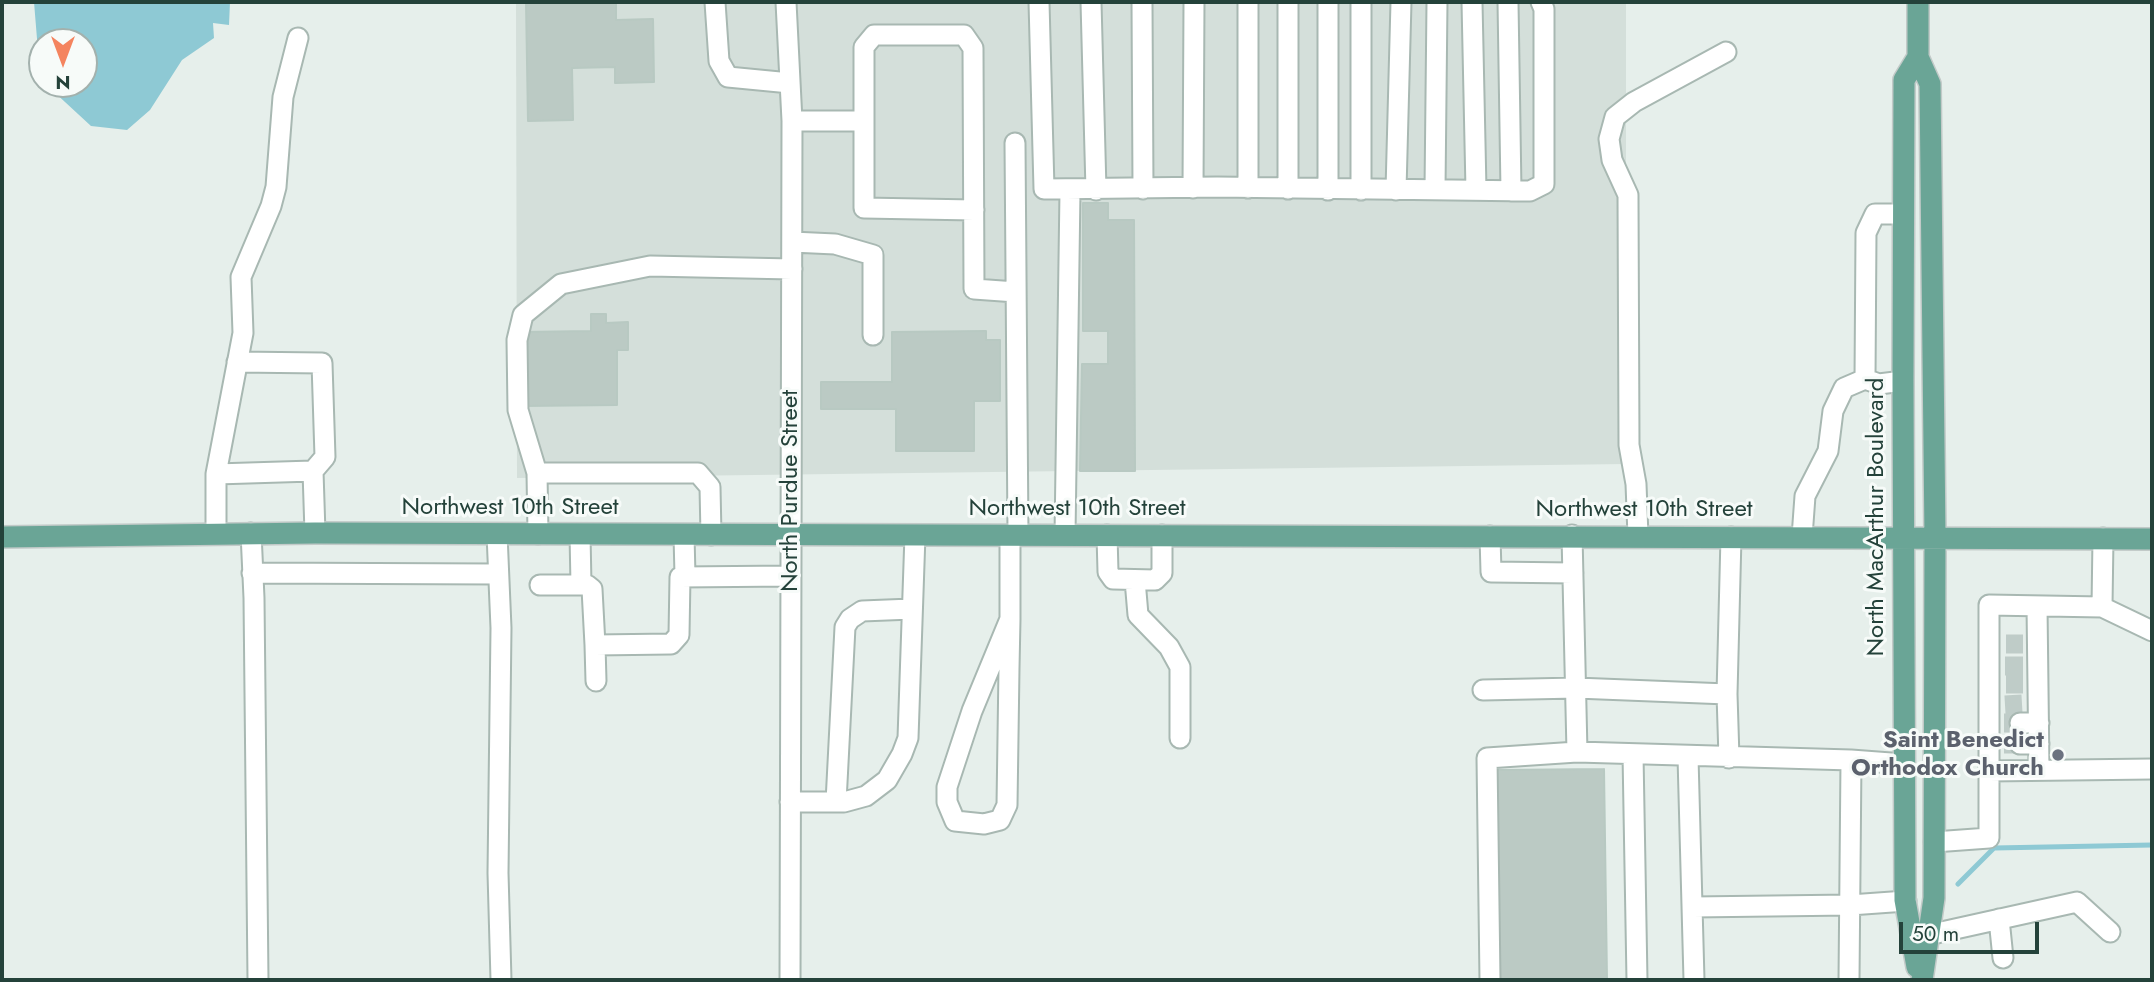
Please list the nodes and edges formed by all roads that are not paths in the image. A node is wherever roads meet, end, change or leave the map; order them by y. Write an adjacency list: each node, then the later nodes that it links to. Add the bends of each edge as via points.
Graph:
1 (715, 2): 20 (street, via 719,61 728,77)
2 (786, 2): 20 (street, North Purdue Street)
3 (1039, 2): 34 (street, via 1044,189)
4 (1091, 2): 29 (street)
5 (1142, 2): 26 (street)
6 (1194, 2): 24 (street)
7 (1248, 2): 25 (street)
8 (1288, 2): 27 (street)
9 (1328, 2): 30 (street)
10 (1361, 2): 31 (street)
11 (1401, 2): 32 (street)
12 (1437, 2): 28 (street)
13 (1472, 2): 33 (street)
14 (1508, 2): 35 (street)
15 (1541, 2): 35 (street, via 1544,184 1530,191)
16 (1918, 2): 19 (main road, North MacArthur Boulevard)
17 (298, 38): 42 (street, via 283,97 276,187 241,277 243,333)
18 (1726, 52): 64 (street, via 1634,102 1615,117 1609,139 1612,160 1628,195 1629,445)
19 (1918, 57): 37 (main road, North MacArthur Boulevard, via 1904,80); 69 (main road, North MacArthur Boulevard, via 1930,84)
20 (790, 83): 21 (street, North Purdue Street)
21 (792, 121): 22 (street); 38 (street, North Purdue Street)
22 (864, 121): 36 (street, via 864,208); 36 (street, via 864,47 874,35 964,35 973,48)
23 (1015, 144): 40 (street)
24 (1194, 188): 25 (street); 26 (street)
25 (1248, 188): 27 (street)
26 (1143, 189): 29 (street)
27 (1288, 189): 30 (street)
28 (1435, 189): 32 (street); 33 (street)
29 (1096, 190): 34 (street)
30 (1328, 190): 31 (street)
31 (1361, 190): 32 (street)
32 (1396, 190)
33 (1476, 190): 35 (street)
34 (1070, 191): 59 (street)
35 (1511, 191)
36 (974, 210): 40 (street, via 974,289)
37 (1903, 214): 43 (street, via 1875,214 1866,233); 44 (main road, North MacArthur Boulevard)
38 (792, 242): 39 (street, North Purdue Street); 41 (street, via 835,244 873,255)
39 (792, 269): 46 (street, via 650,266 561,284 523,315 516,340 518,410); 56 (street, North Purdue Street)
40 (1016, 292): 58 (street)
41 (873, 335)
42 (237, 362): 45 (street, via 322,363 325,457); 47 (street)
43 (1865, 379): 44 (street, via 1879,384); 68 (street, via 1844,388 1833,411 1828,451 1805,496)
44 (1903, 381): 65 (main road, North MacArthur Boulevard)
45 (313, 471): 47 (street); 49 (street)
46 (537, 472): 52 (street); 55 (street, via 698,473 710,487)
47 (216, 474): 50 (street)
48 (251, 533): 49 (main road, Northwest 10th Street); 50 (main road, Northwest 10th Street); 72 (street)
49 (315, 533): 51 (main road, Northwest 10th Street)
50 (216, 534): 66 (main road, Northwest 10th Street)
51 (496, 534): 52 (main road, Northwest 10th Street); 74 (street)
52 (538, 534): 53 (main road, Northwest 10th Street)
53 (580, 534): 54 (main road, Northwest 10th Street); 79 (street)
54 (684, 535): 55 (main road, Northwest 10th Street); 75 (street)
55 (711, 535): 56 (main road, Northwest 10th Street)
56 (790, 535): 57 (main road, Northwest 10th Street); 76 (street, North Purdue Street)
57 (915, 535): 58 (main road, Northwest 10th Street); 82 (street)
58 (1014, 535): 59 (main road, Northwest 10th Street); 83 (street)
59 (1065, 535): 60 (main road, Northwest 10th Street)
60 (1107, 535): 61 (main road, Northwest 10th Street); 77 (street, via 1108,572 1113,579)
61 (1162, 535): 63 (main road, Northwest 10th Street); 77 (street, via 1162,573 1155,580)
62 (1572, 535): 63 (main road, Northwest 10th Street); 64 (main road, Northwest 10th Street); 73 (street)
63 (1490, 536): 73 (street, via 1491,572)
64 (1638, 536): 67 (main road, Northwest 10th Street)
65 (1904, 536): 68 (main road, Northwest 10th Street); 69 (main road, Northwest 10th Street); 100 (main road, North MacArthur Boulevard)
66 (2, 537)
67 (1731, 537): 68 (main road, Northwest 10th Street); 91 (street)
68 (1802, 537)
69 (1935, 537): 70 (main road, Northwest 10th Street); 106 (main road, North MacArthur Boulevard)
70 (2103, 538): 71 (main road, Northwest 10th Street); 81 (street)
71 (2152, 539)
72 (252, 573): 74 (street); 114 (street)
73 (1573, 573): 89 (street)
74 (497, 574): 115 (street)
75 (685, 576): 76 (street); 86 (street, via 679,580 679,635 671,644)
76 (790, 576): 104 (street, North Purdue Street)
77 (1135, 580): 93 (street, via 1138,615 1169,647 1180,667)
78 (540, 585): 79 (street)
79 (581, 585): 86 (street, via 595,595)
80 (2037, 606): 81 (street); 85 (street); 85 (street, via 1989,605)
81 (2102, 607): 84 (street)
82 (912, 609): 105 (street, via 908,738 902,754 878,789); 105 (street, via 862,611 845,628)
83 (1010, 619): 83 (street, via 1007,805 1000,820 984,824 956,821 949,811 947,787)
84 (2152, 631)
85 (2014, 644): 87 (street); 87 (street)
86 (595, 645): 88 (street)
87 (2014, 675): 92 (street); 92 (street)
88 (596, 681)
89 (1576, 688): 90 (street); 91 (street); 95 (street)
90 (1483, 690)
91 (1727, 694): 98 (street)
92 (2014, 714): 94 (street); 94 (street)
93 (1180, 738)
94 (2013, 744): 102 (street); 103 (street)
95 (1577, 751): 96 (street); 117 (street, via 1488,758)
96 (1633, 754): 97 (street); 118 (street)
97 (1688, 757): 98 (street); 109 (street)
98 (1729, 758): 99 (street)
99 (1852, 761): 100 (street); 108 (street)
100 (1904, 764): 107 (main road, North MacArthur Boulevard)
101 (2152, 769): 102 (street)
102 (2039, 770): 103 (street)
103 (1989, 771): 106 (street, via 1989,838)
104 (790, 802): 105 (street); 116 (street, North Purdue Street)
105 (836, 802)
106 (1934, 842): 112 (main road, North MacArthur Boulevard, via 1934,898)
107 (1906, 901): 108 (street); 121 (main road, North MacArthur Boulevard)
108 (1850, 905): 109 (street); 120 (street)
109 (1693, 907): 119 (street)
110 (1999, 919): 111 (street, via 2077,902); 112 (street); 113 (street)
111 (2110, 932)
112 (1928, 935): 121 (main road, North MacArthur Boulevard)
113 (2003, 958)
114 (258, 980)
115 (502, 980)
116 (790, 980)
117 (1490, 980)
118 (1637, 980)
119 (1694, 980)
120 (1849, 980)
121 (1921, 980)

